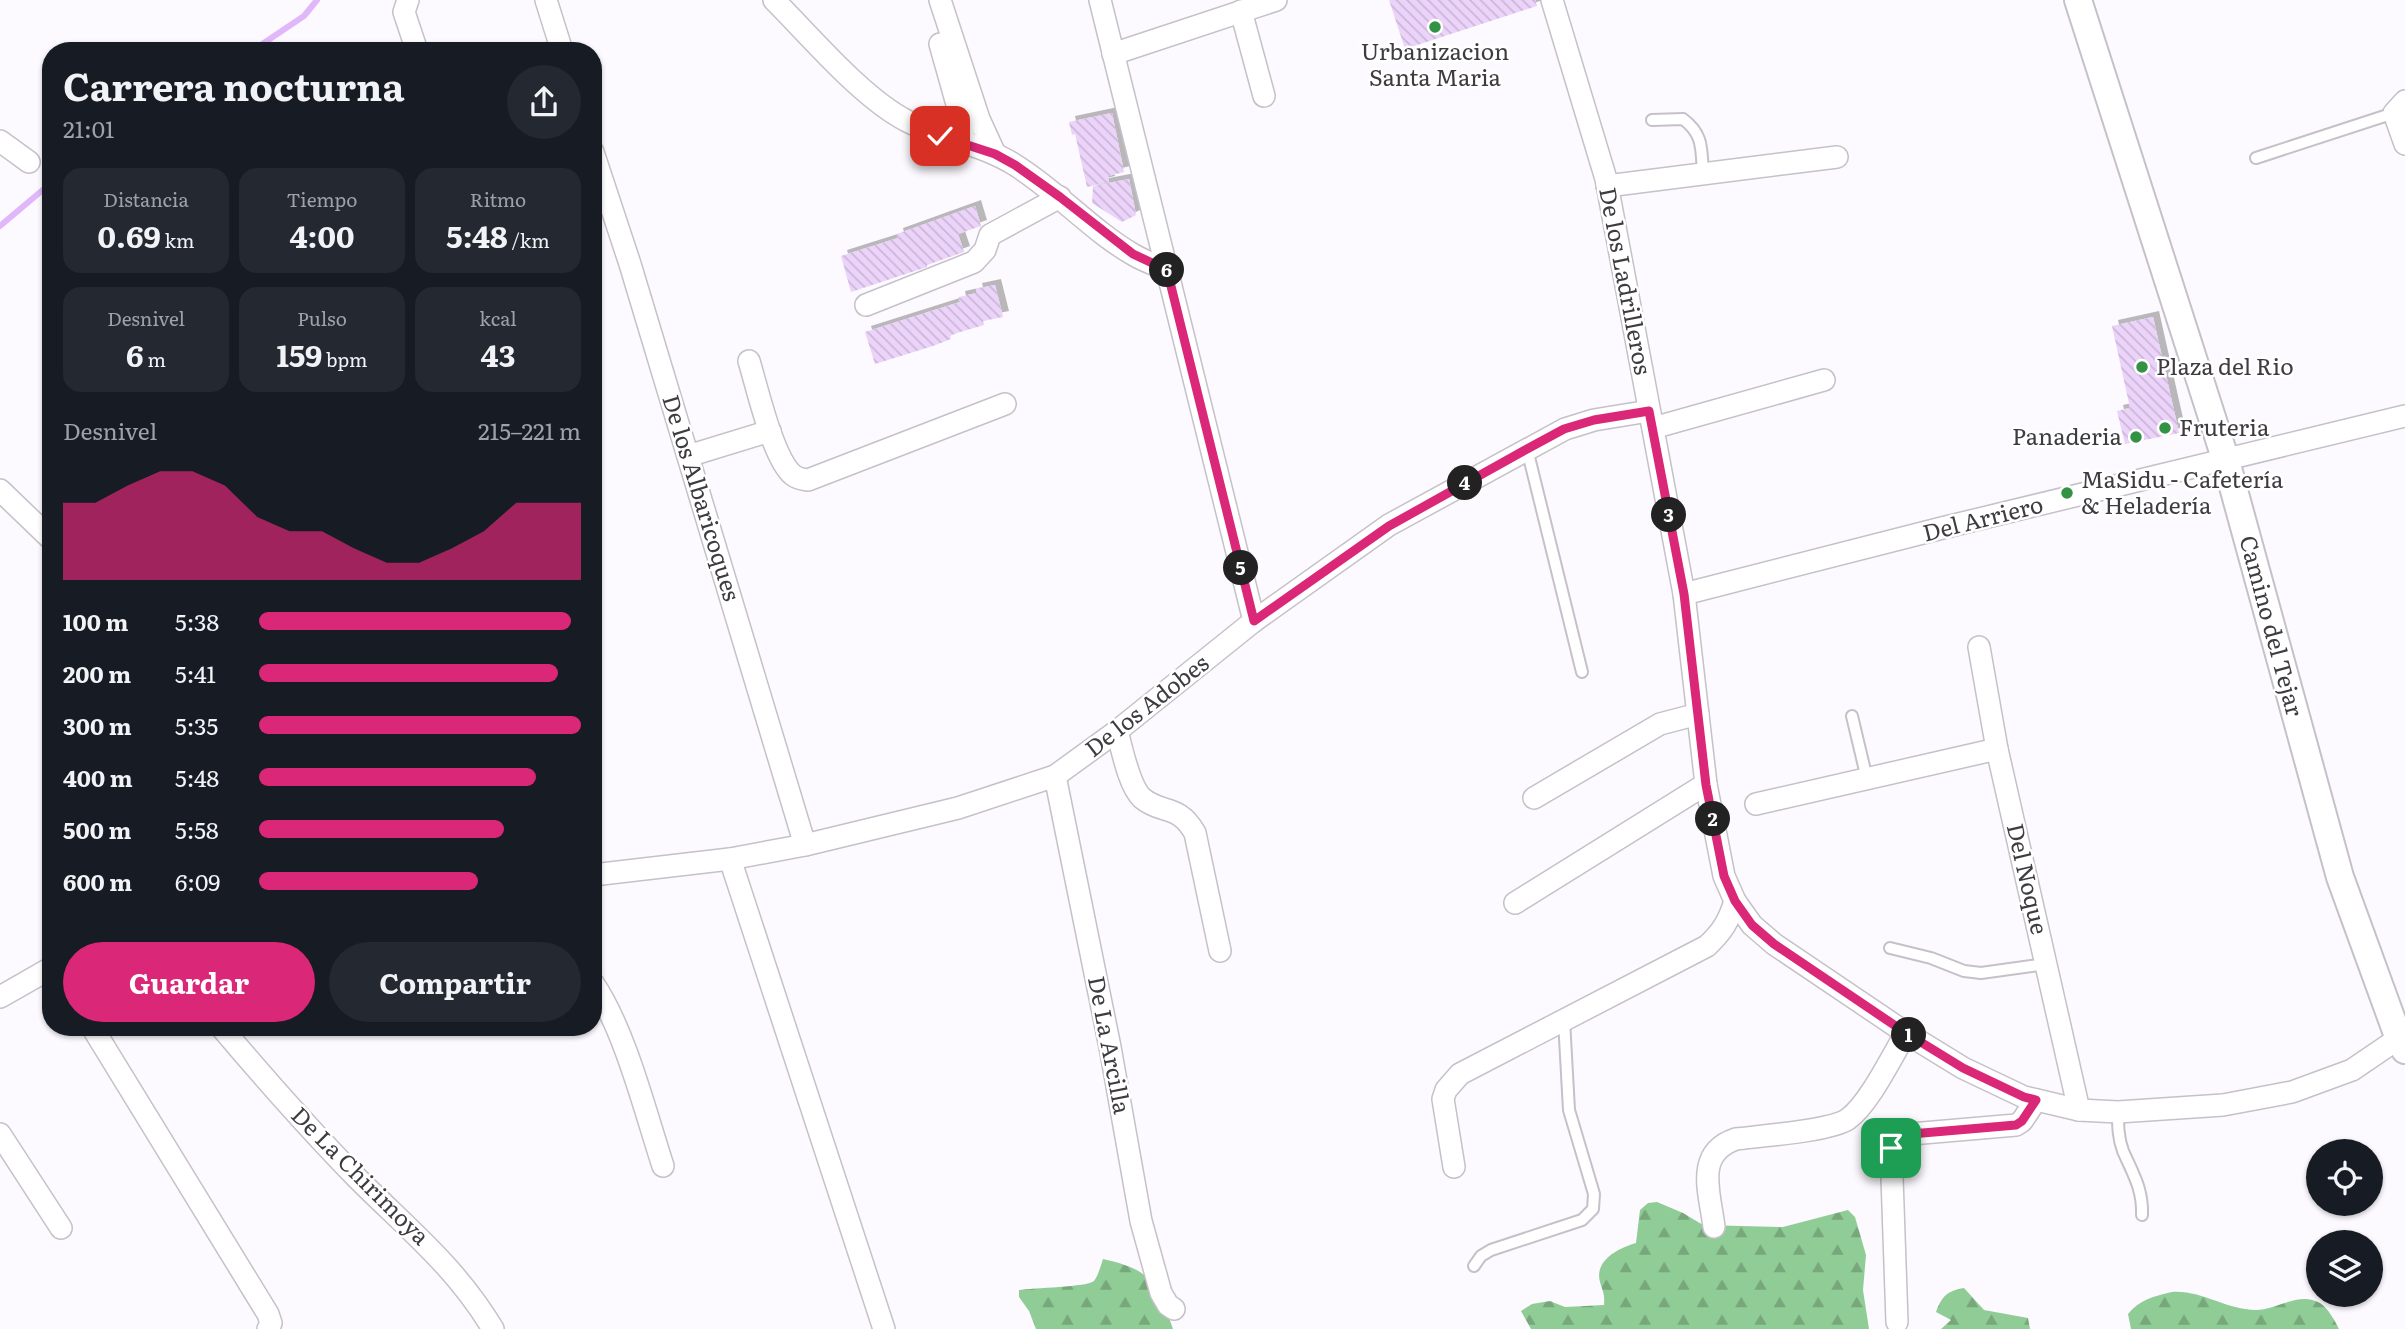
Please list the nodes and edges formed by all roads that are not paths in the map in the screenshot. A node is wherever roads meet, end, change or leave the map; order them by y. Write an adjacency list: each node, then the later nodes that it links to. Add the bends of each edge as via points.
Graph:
1 (408, 0): 11 (street, via 404,12)
2 (546, 0): 12 (street)
3 (774, 0): 18 (street, via 877,101 906,121)
4 (927, 0): 18 (street)
5 (940, 0): 20 (street)
6 (1100, 0): 13 (street)
7 (1276, 0): 10 (street)
8 (1552, 0): 26 (street, De los Ladrilleros)
9 (2078, 0): 38 (street, Camino del Tejar)
10 (1241, 11): 13 (street); 14 (street)
11 (414, 42)
12 (559, 42)
13 (1113, 54): 28 (street)
14 (1264, 96)
15 (2400, 107): 19 (street); 22 (lane)
16 (1652, 120): 24 (lane, via 1683,119 1695,128)
17 (0, 141): 23 (street)
18 (965, 144): 20 (street)
19 (2405, 144)
20 (995, 154): 27 (street)
21 (1838, 156): 24 (street)
22 (2256, 158)
23 (29, 162)
24 (1703, 173): 26 (street)
25 (602, 179): 37 (street, De los Albaricoques)
26 (1607, 186): 34 (street, De los Ladrilleros)
27 (1060, 197): 28 (street, via 1133,254); 29 (street, via 990,235 974,262)
28 (1167, 270): 42 (street)
29 (866, 305)
30 (749, 361): 35 (street)
31 (1824, 380): 34 (street, De los Adobes)
32 (1005, 404): 35 (street, via 808,480 790,474)
33 (2405, 416): 38 (street, Del Arriero)
34 (1651, 420): 36 (street, De los Adobes, via 1594,420 1564,429); 41 (street, De los Ladrilleros)
35 (770, 431): 37 (street)
36 (1527, 449): 42 (street, De los Adobes, via 1389,526); 44 (lane)
37 (688, 456): 54 (street, De los Albaricoques)
38 (2226, 461): 41 (street, Del Arriero); 69 (street, Camino del Tejar, via 2340,877)
39 (0, 490): 40 (street)
40 (42, 530)
41 (1684, 594): 45 (street, De los Ladrilleros)
42 (1254, 621): 47 (street, De los Adobes)
43 (1979, 647): 48 (street, Del Noque)
44 (1582, 672)
45 (1698, 714): 51 (street, De los Ladrilleros); 52 (street, via 1660,724)
46 (1852, 716): 50 (lane)
47 (1116, 731): 49 (street, De los Adobes); 60 (street, via 1140,796 1180,813 1195,833)
48 (1997, 749): 50 (street); 61 (street, Del Noque)
49 (1055, 776): 54 (street, De los Adobes, via 958,808); 80 (street, De La Arcilla, via 1141,1221 1161,1293)
50 (1867, 779): 53 (street)
51 (1706, 785): 57 (street, De los Ladrilleros, via 1724,876); 58 (street)
52 (1534, 798)
53 (1756, 804)
54 (805, 845): 55 (street, De los Adobes)
55 (730, 859): 56 (street, De los Adobes); 84 (street)
56 (602, 874)
57 (1735, 901): 65 (street, via 1729,920 1707,946); 66 (street, De los Ladrilleros, via 1752,925 1774,944)
58 (1516, 904)
59 (1890, 948): 61 (lane, via 1981,973)
60 (1220, 951)
61 (2046, 964): 71 (street, Del Noque)
62 (42, 973): 64 (street)
63 (602, 997): 74 (street)
64 (0, 998)
65 (1564, 1020): 75 (street, via 1451,1082 1443,1099); 79 (lane, via 1569,1110 1594,1194 1593,1209 1582,1220 1491,1250)
66 (1906, 1033): 70 (street, De los Ladrilleros, via 1963,1068); 77 (street, via 1849,1119 1832,1127 1736,1139 1712,1154 1707,1167)
67 (98, 1036): 82 (street, via 268,1314)
68 (229, 1036): 83 (street, De La Chirimoya, via 358,1179 432,1249)
69 (2403, 1041): 72 (street, De los Ladrilleros, via 2352,1070 2291,1092 2223,1105)
70 (2036, 1100): 71 (street, De los Ladrilleros); 81 (street, via 2016,1125 1911,1134 1899,1138 1891,1148)
71 (2079, 1110): 72 (street, De los Ladrilleros)
72 (2118, 1112): 76 (lane, via 2122,1149 2141,1190)
73 (0, 1134): 78 (street)
74 (663, 1166)
75 (1454, 1167)
76 (2142, 1215)
77 (1714, 1227)
78 (61, 1228)
79 (1474, 1266)
80 (1174, 1309)
81 (1898, 1322)
82 (268, 1329)
83 (493, 1329)
84 (884, 1329)

